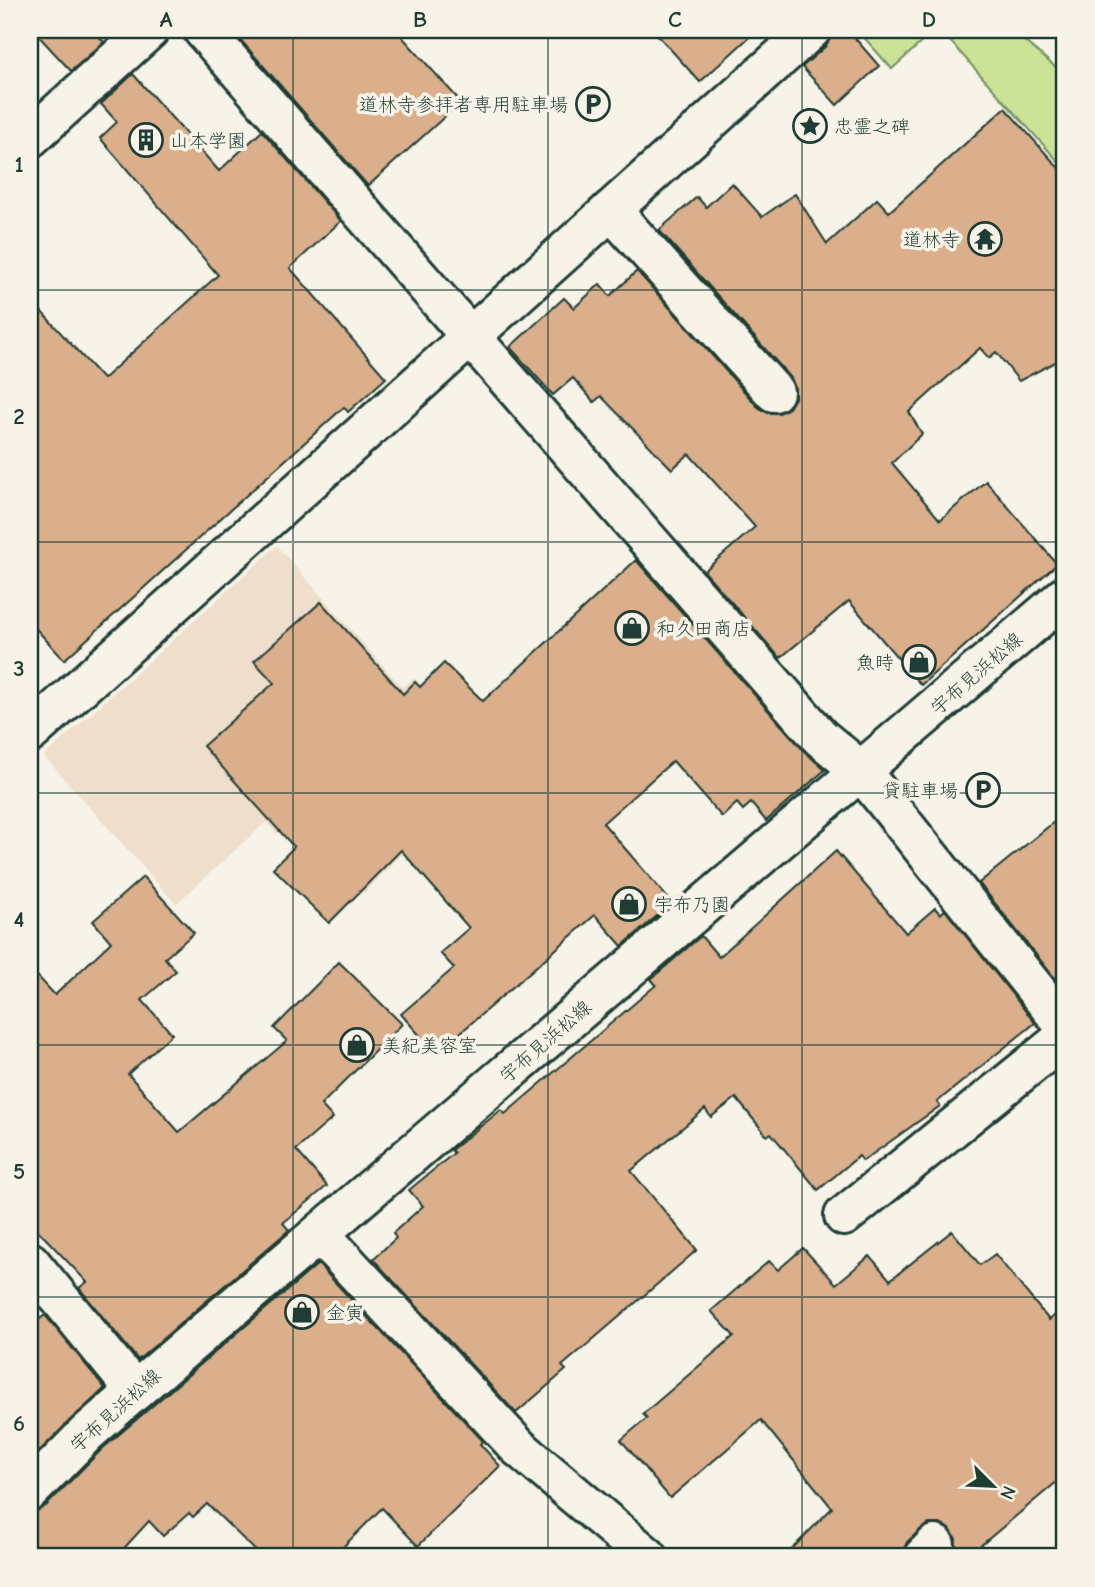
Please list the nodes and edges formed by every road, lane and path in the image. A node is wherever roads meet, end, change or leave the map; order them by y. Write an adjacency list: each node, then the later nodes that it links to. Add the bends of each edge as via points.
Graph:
1 (149, 30): 4 (street)
2 (203, 30): 6 (street)
3 (811, 30): 5 (street)
4 (30, 138)
5 (611, 210): 6 (street); 7 (street)
6 (470, 336): 9 (street); 10 (street, via 820,737)
7 (774, 392)
8 (1065, 596): 10 (street, 宇布見浜松線)
9 (30, 733)
10 (861, 771): 11 (street); 14 (street, 宇布見浜松線)
11 (1065, 1026)
12 (1065, 1037): 13 (street)
13 (844, 1216)
14 (320, 1234): 16 (street, 宇布見浜松線); 18 (street, via 518,1447)
15 (30, 1262): 16 (street)
16 (135, 1391): 17 (street, 宇布見浜松線)
17 (30, 1491)
18 (648, 1557)

